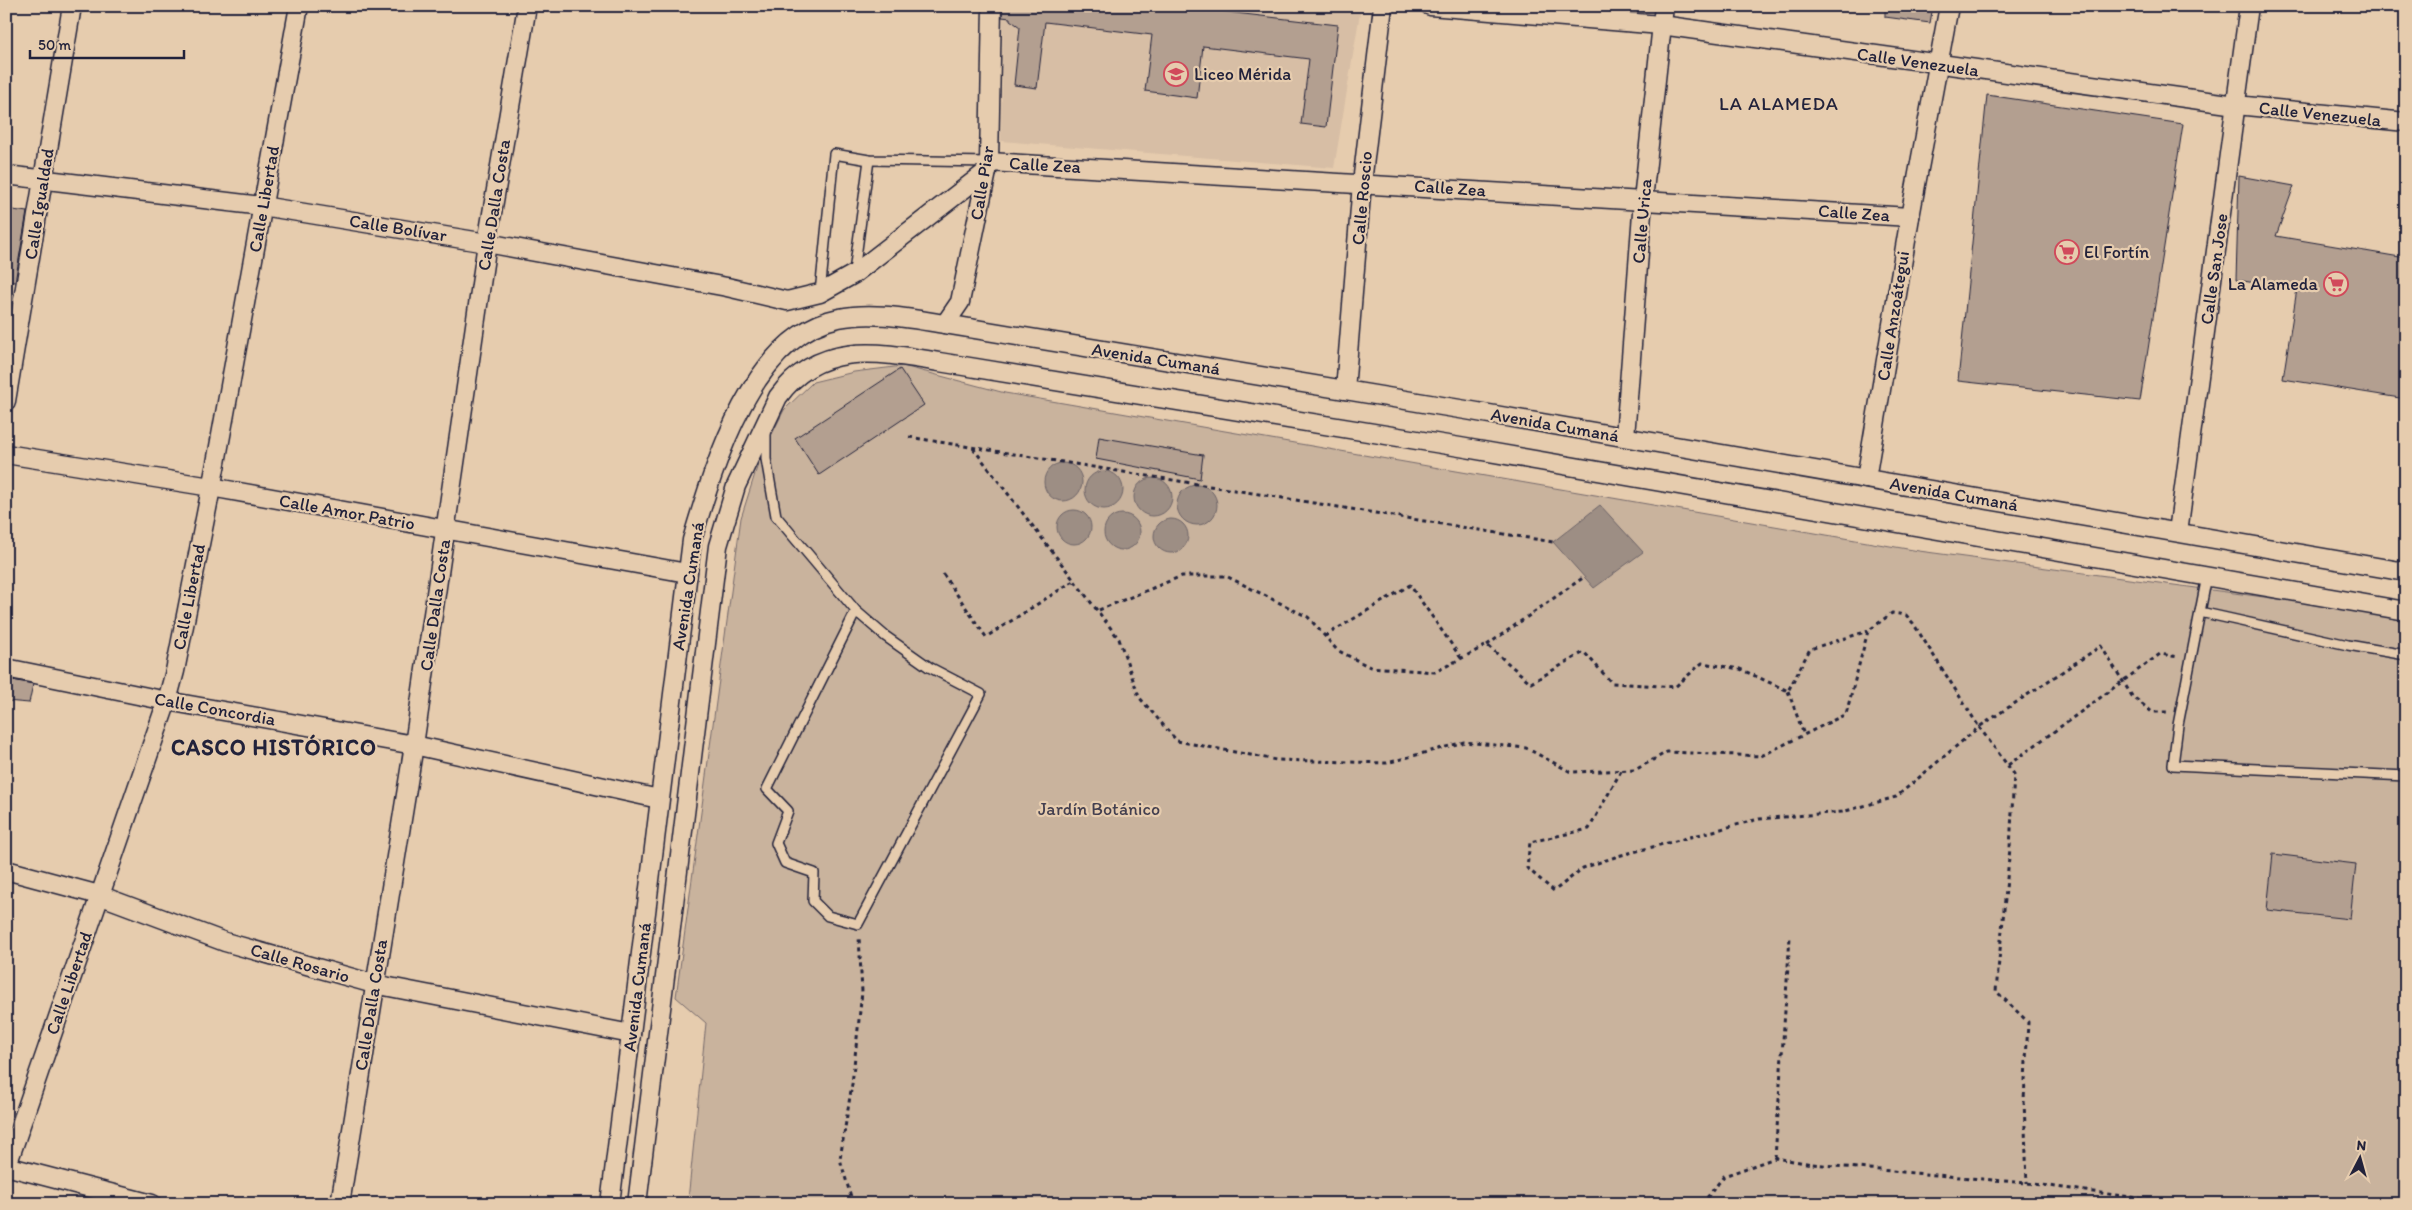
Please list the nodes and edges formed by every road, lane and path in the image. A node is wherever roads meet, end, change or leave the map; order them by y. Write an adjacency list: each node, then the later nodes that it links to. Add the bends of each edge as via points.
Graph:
1 (72, 6): 17 (street, Calle Igualdad)
2 (299, 6): 20 (street, Calle Libertad)
3 (527, 6): 22 (street, Calle Dalla Costa)
4 (992, 6): 15 (street, Calle Piar)
5 (1383, 6): 18 (street, Calle Roscio)
6 (1430, 6): 10 (street, Calle Venezuela)
7 (1664, 6): 10 (street, Calle Urica)
8 (1949, 6): 11 (street, Calle Anzoátegui)
9 (2249, 6): 12 (street, Calle San Jose)
10 (1661, 25): 11 (street, Calle Venezuela); 19 (street, Calle Urica)
11 (1939, 66): 12 (street, Calle Venezuela); 21 (street, Calle Anzoátegui)
12 (2236, 105): 13 (street, Calle Venezuela); 36 (street, Calle San Jose)
13 (2406, 122)
14 (868, 160): 15 (lane); 23 (lane); 24 (lane, via 834,154)
15 (988, 166): 18 (street, Calle Zea); 23 (street); 25 (street, Calle Piar, via 960,302)
16 (6, 175): 17 (street, Calle Bolívar)
17 (43, 178): 20 (street, Calle Bolívar); 27 (street, Calle Igualdad)
18 (1362, 183): 19 (street, Calle Zea); 26 (street, Calle Roscio)
19 (1643, 200): 21 (street, Calle Zea); 30 (street, Calle Urica)
20 (262, 206): 22 (street, Calle Bolívar); 34 (street, Calle Libertad)
21 (1910, 217): 33 (street, Calle Anzoátegui)
22 (487, 243): 24 (street, Calle Bolívar, via 788,301); 35 (street, Calle Dalla Costa)
23 (854, 274): 24 (street)
24 (820, 294)
25 (945, 324): 26 (street, Avenida Cumaná); 39 (street, Avenida Cumaná, via 889,317 837,318 797,336 783,347 754,384 712,477 692,540)
26 (1345, 390): 30 (street, Avenida Cumaná)
27 (6, 401)
28 (766, 419): 41 (street, Avenida Cumaná, via 786,386 815,364 848,353 890,354 1460,447); 46 (lane, via 766,459 776,516); 77 (street, Avenida Cumaná, via 736,486 718,546)
29 (909, 437): 31 (path)
30 (1625, 437): 33 (street, Avenida Cumaná)
31 (973, 448): 37 (path); 43 (path)
32 (6, 454): 34 (street, Calle Amor Patrio)
33 (1866, 479): 36 (street, Avenida Cumaná)
34 (211, 487): 35 (street, Calle Amor Patrio); 56 (street, Calle Libertad)
35 (446, 530): 39 (street, Calle Amor Patrio); 60 (street, Calle Dalla Costa)
36 (2178, 532): 38 (street, Avenida Cumaná)
37 (1554, 542)
38 (2406, 572)
39 (687, 573): 64 (street, Avenida Cumaná)
40 (943, 574): 43 (path, via 986,637)
41 (2207, 576): 45 (street, Avenida Cumaná); 47 (lane)
42 (1584, 577): 50 (path)
43 (1075, 580): 44 (path)
44 (1099, 610): 49 (path, via 1182,576 1226,576 1308,617); 62 (path, via 1120,639 1139,697 1177,741 1276,760 1387,763 1464,742 1526,748 1571,772)
45 (2406, 610)
46 (856, 611): 67 (lane, via 767,789 788,811 776,843 786,863 814,873 813,901 828,916); 67 (lane, via 929,667 981,694)
47 (2200, 612): 51 (lane); 53 (lane)
48 (1868, 631): 55 (path, via 1810,649); 58 (path, via 1892,613 1906,615 1947,673); 59 (path, via 1846,714)
49 (1325, 636): 52 (path, via 1337,650 1370,667 1435,672); 52 (path, via 1410,585)
50 (1487, 645): 52 (path); 55 (path, via 1531,683 1584,652 1612,683 1675,687 1702,662 1740,669)
51 (2406, 655)
52 (1461, 658)
53 (2191, 658): 57 (lane); 61 (path, via 2160,654)
54 (6, 668): 56 (street, Calle Concordia)
55 (1788, 691): 59 (path)
56 (167, 701): 60 (street, Calle Concordia); 66 (street, Calle Libertad)
57 (2180, 716): 58 (path, via 2152,712 2132,696 2100,646); 63 (lane, via 2173,766)
58 (1979, 727): 61 (path); 62 (path, via 1896,797 1842,812 1759,819 1618,856 1583,868 1554,891 1527,868 1530,842 1589,829)
59 (1804, 735): 62 (path, via 1761,756 1667,752 1635,770)
60 (414, 745): 64 (street, Calle Concordia); 69 (street, Calle Dalla Costa)
61 (2008, 765): 73 (path, via 2014,774 1996,991 2028,1022 2024,1100)
62 (1621, 770)
63 (2406, 776)
64 (660, 798): 70 (street, Avenida Cumaná)
65 (6, 870): 66 (street, Calle Rosario)
66 (99, 895): 69 (street, Calle Rosario, via 225,942); 72 (street, Calle Libertad)
67 (858, 924): 78 (path, via 862,992 840,1159)
68 (1790, 937): 71 (path)
69 (374, 984): 70 (street, Calle Rosario); 75 (street, Calle Dalla Costa)
70 (631, 1034): 76 (street, Avenida Cumaná)
71 (1775, 1158): 73 (path); 79 (path, via 1724,1176)
72 (6, 1167): 74 (street)
73 (2027, 1183): 80 (path)
74 (152, 1204)
75 (340, 1204)
76 (610, 1204)
77 (637, 1204)
78 (854, 1204)
79 (1702, 1204)
80 (2182, 1204)

